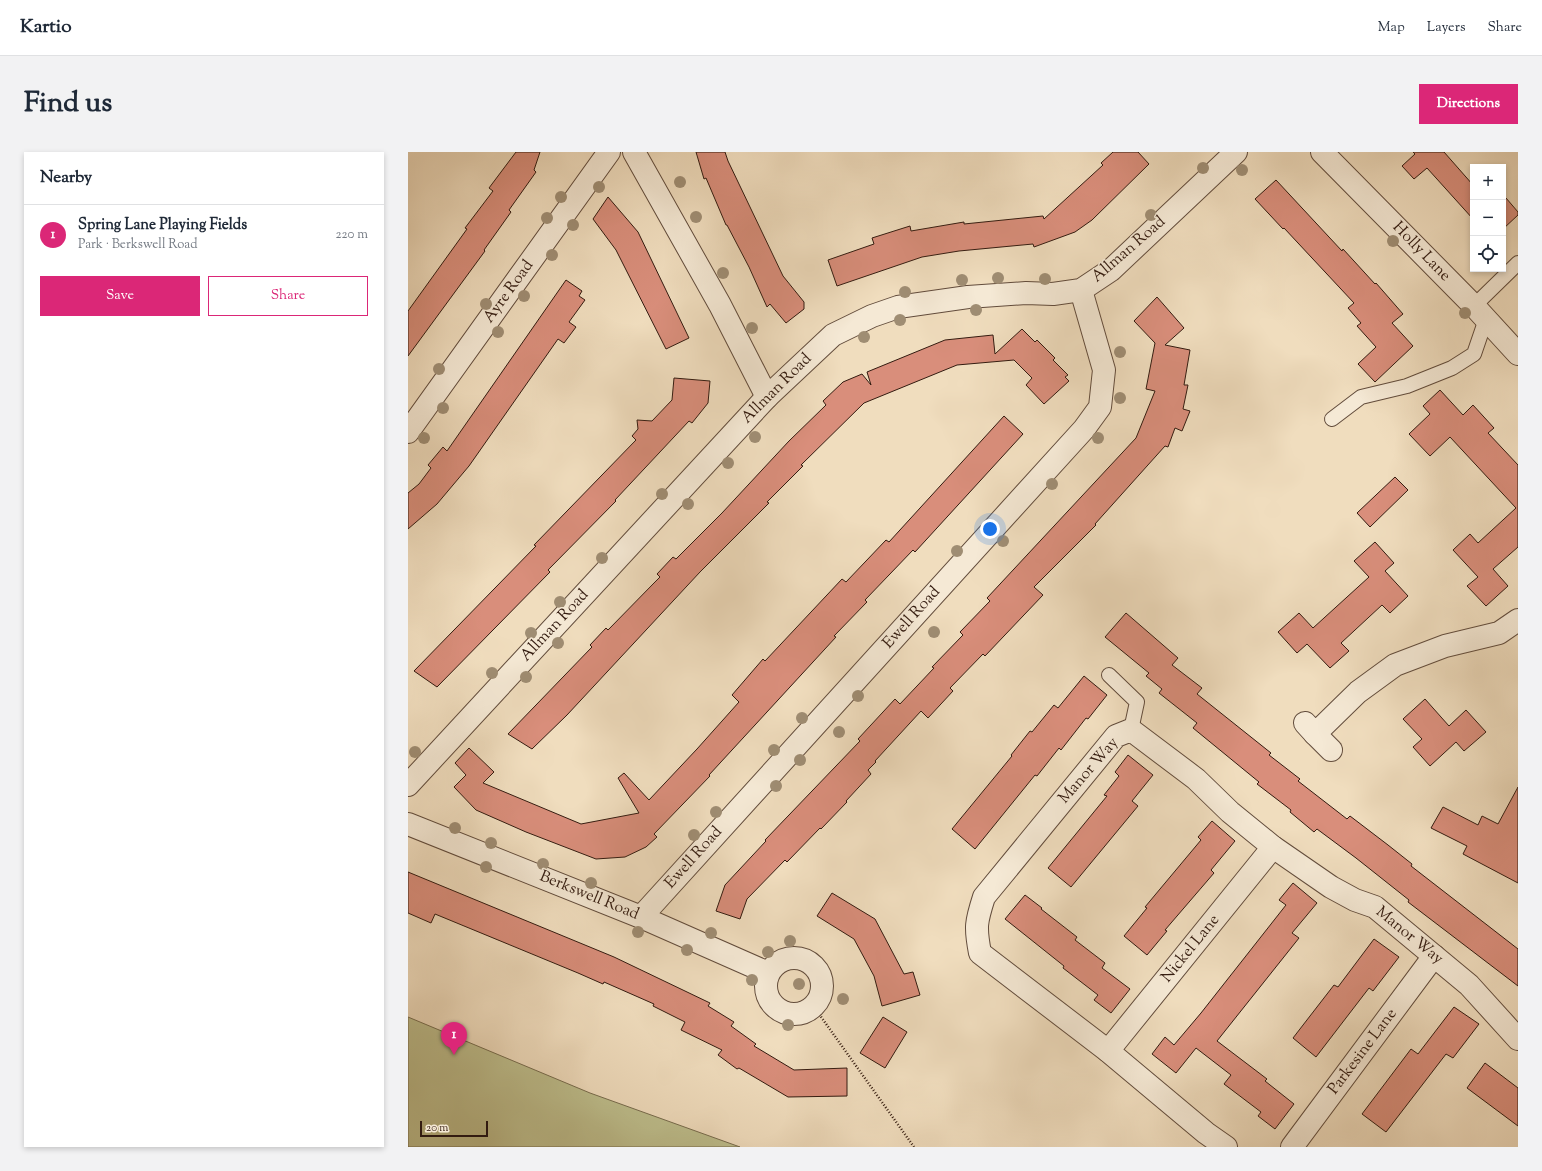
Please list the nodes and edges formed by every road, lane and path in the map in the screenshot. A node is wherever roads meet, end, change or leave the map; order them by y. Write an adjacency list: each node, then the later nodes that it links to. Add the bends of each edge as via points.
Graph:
1 (610, 152): 11 (street, Ayre Road)
2 (634, 152): 9 (street, via 720,305)
3 (1236, 152): 6 (street, Allman Road, via 1111,270)
4 (1322, 152): 7 (street, Holly Lane)
5 (1518, 263): 7 (lane)
6 (1082, 290): 9 (street, Allman Road, via 1053,294 968,296 898,307 832,335); 19 (street, Ewell Road, via 1104,370 1100,407 1079,435)
7 (1480, 313): 8 (street, Holly Lane); 10 (lane, via 1474,354 1452,368 1407,386 1361,397)
8 (1518, 354)
9 (767, 397): 16 (street, Allman Road)
10 (1332, 419)
11 (408, 432)
12 (1518, 620): 15 (street, via 1499,632 1445,646 1396,665 1310,728)
13 (1109, 675): 14 (lane, via 1137,702)
14 (1131, 730): 18 (street, Manor Way, via 1196,779 1230,812); 24 (street, Manor Way, via 1116,736 984,897 976,919 980,953)
15 (1331, 750)
16 (408, 785)
17 (408, 824): 19 (street, Berkswell Road)
18 (1273, 847): 20 (street, Manor Way, via 1331,887 1375,907); 24 (street, Nickel Lane)
19 (641, 917): 21 (street, Berkswell Road)
20 (1434, 956): 23 (street, Manor Way, via 1470,985); 27 (street, Parkesine Lane)
21 (768, 973): 22 (street, via 765,987 769,1000 781,1012 798,1014); 22 (street, via 776,963 792,957 808,961 819,971 823,986 820,999)
22 (814, 1007): 25 (path)
23 (1518, 1039)
24 (1108, 1050): 26 (street, Manor Way)
25 (914, 1147)
26 (1226, 1147)
27 (1292, 1147)

